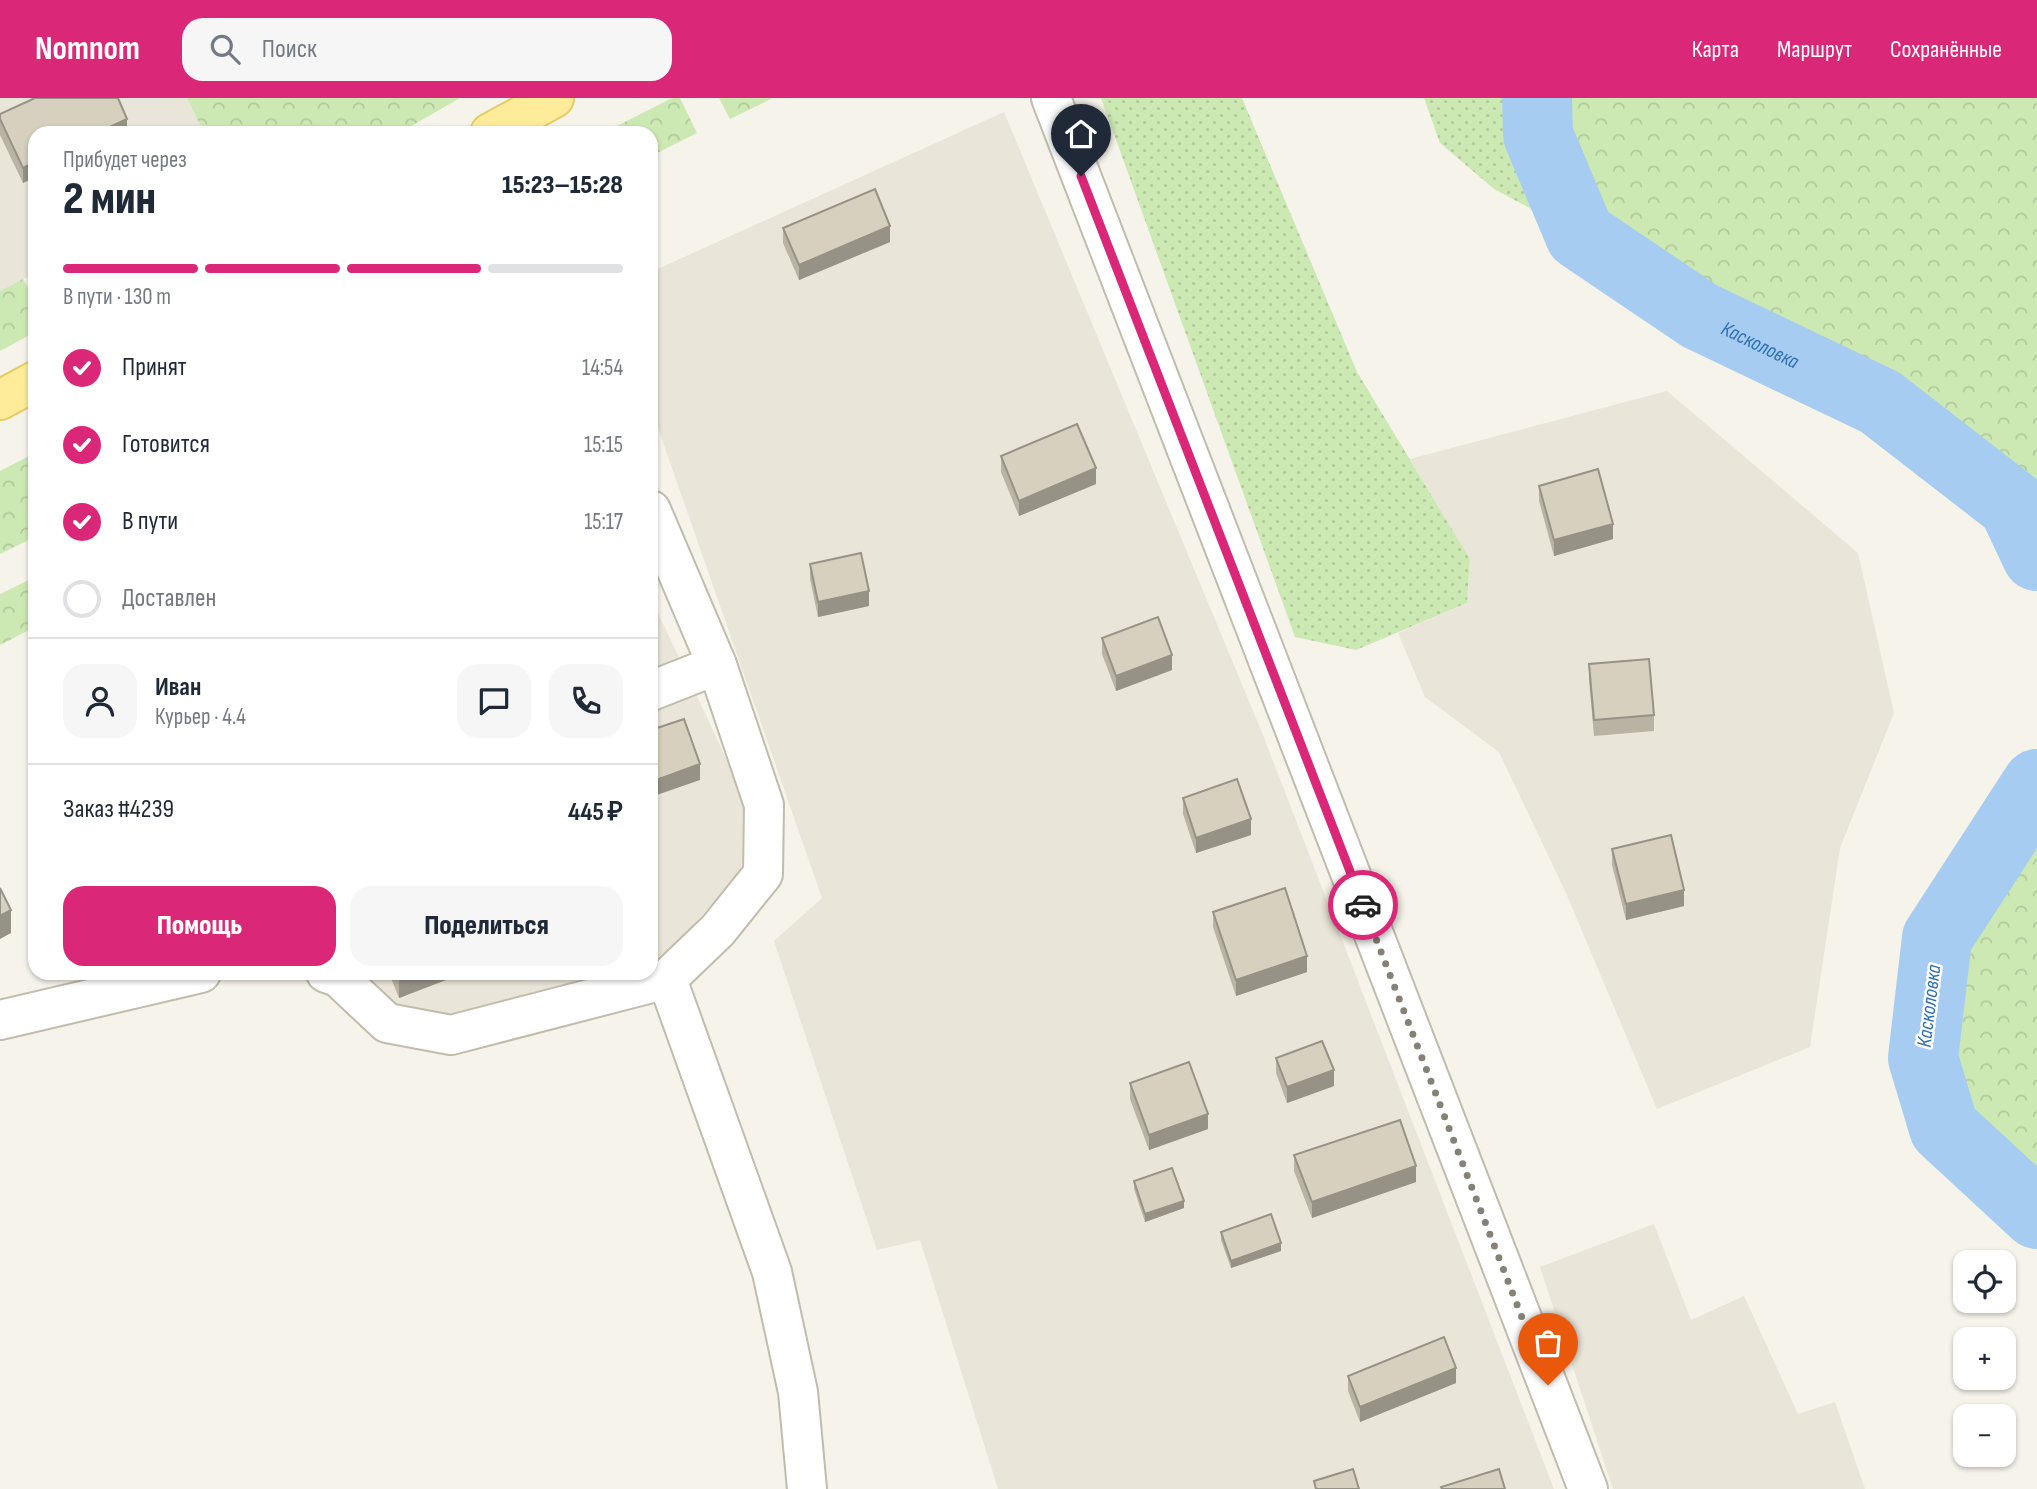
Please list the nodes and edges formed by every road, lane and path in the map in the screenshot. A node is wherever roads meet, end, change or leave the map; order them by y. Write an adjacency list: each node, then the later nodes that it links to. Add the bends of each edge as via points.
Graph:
1 (554, 98): 3 (main road)
2 (1051, 98): 14 (street)
3 (505, 126)
4 (28, 386): 5 (main road)
5 (0, 400)
6 (658, 527): 7 (street)
7 (716, 665): 8 (street); 9 (street, via 764,805 763,874 718,930)
8 (658, 688)
9 (667, 979): 11 (street, via 451,1035 387,1023); 13 (street, via 772,1272 798,1392)
10 (171, 980): 12 (street)
11 (341, 980)
12 (0, 1020)
13 (807, 1489)
14 (1588, 1489)

